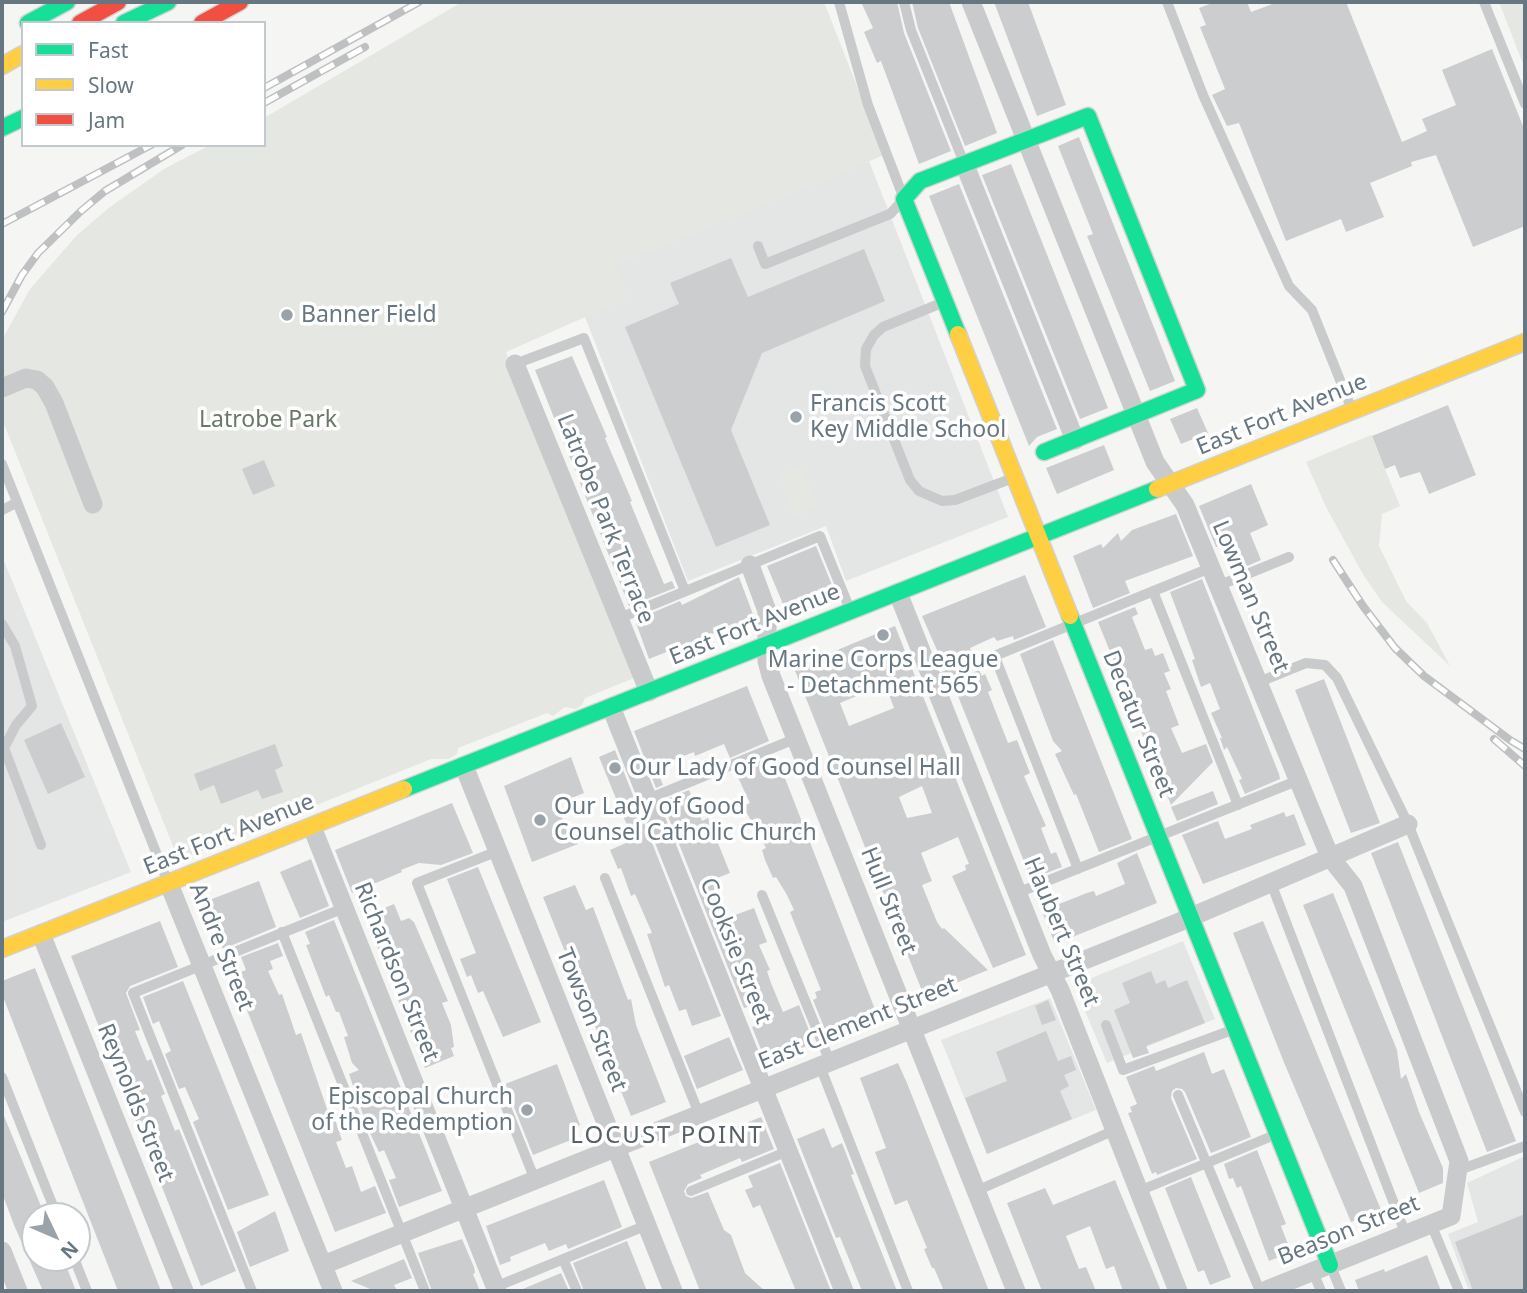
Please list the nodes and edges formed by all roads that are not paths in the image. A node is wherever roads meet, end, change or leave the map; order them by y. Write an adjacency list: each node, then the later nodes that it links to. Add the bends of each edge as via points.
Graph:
1 (67, 2): 10 (main road)
2 (118, 2): 11 (main road)
3 (168, 2): 12 (main road)
4 (240, 2): 13 (main road)
5 (839, 2): 23 (lane, via 868,106)
6 (904, 2): 22 (lane)
7 (971, 2): 21 (street, Lowman Street)
8 (1167, 2): 29 (lane, via 1203,95 1283,273 1311,310)
9 (1484, 2): 18 (lane)
10 (32, 21)
11 (84, 21)
12 (128, 21)
13 (206, 21)
14 (21, 55): 15 (main road)
15 (2, 66)
16 (21, 69): 17 (main road)
17 (2, 76)
18 (1525, 104)
19 (21, 119): 20 (main road)
20 (2, 128)
21 (1025, 139): 22 (main road); 30 (street, Lowman Street); 30 (main road, via 1088,116 1196,390)
22 (964, 163): 23 (main road, via 920,181); 31 (street)
23 (904, 200): 24 (lane, via 890,214 765,264); 25 (main road, Decatur Street)
24 (758, 246)
25 (945, 302): 34 (main road, Decatur Street); 34 (lane, via 883,327 866,349 866,366 910,480 919,491 942,501)
26 (1525, 342): 29 (main road, East Fort Avenue)
27 (515, 364): 44 (lane, via 584,338); 48 (street, Latrobe Park Terrace)
28 (2, 388): 37 (street, via 26,378 45,387)
29 (1352, 410): 35 (main road, East Fort Avenue)
30 (1136, 414): 31 (main road); 35 (street, Lowman Street, via 1155,462)
31 (1075, 440): 32 (main road)
32 (1044, 452)
33 (2, 464): 36 (lane, Andre Street)
34 (1015, 477): 39 (main road, Decatur Street)
35 (1170, 484): 39 (main road, East Fort Avenue); 42 (street, Lowman Street, via 1185,505)
36 (16, 503): 38 (lane); 71 (lane, Andre Street)
37 (93, 504)
38 (2, 510)
39 (1038, 537): 46 (main road, East Fort Avenue); 50 (main road, Decatur Street)
40 (1289, 557): 43 (lane)
41 (750, 565): 44 (lane); 47 (lane, via 820,536); 51 (street, Hull Street, via 767,611)
42 (1210, 568): 45 (lane); 54 (street, Lowman Street)
43 (1225, 583)
44 (685, 591): 48 (lane)
45 (1153, 591): 50 (lane); 61 (lane)
46 (898, 593): 47 (main road, East Fort Avenue); 53 (street, Haubert Street)
47 (850, 612): 51 (main road, East Fort Avenue)
48 (620, 618): 55 (street, Latrobe Park Terrace)
49 (2, 624): 65 (lane, via 15,646 32,706 4,748)
50 (1073, 625): 52 (lane); 64 (main road, Decatur Street)
51 (767, 645): 55 (main road, East Fort Avenue); 57 (street, Hull Street, via 771,676)
52 (995, 657): 53 (lane); 68 (lane)
53 (933, 681): 72 (street, Haubert Street)
54 (1259, 682): 59 (street, Lowman Street); 62 (lane, via 1306,663 1325,665 1346,692)
55 (649, 692): 56 (main road, East Fort Avenue)
56 (611, 707): 58 (main road, East Fort Avenue); 60 (street, Cooksie Street)
57 (797, 737): 60 (lane); 82 (street, Hull Street)
58 (464, 766): 63 (main road, East Fort Avenue); 66 (street, Towson Street)
59 (1300, 780): 61 (lane); 67 (street, Lowman Street)
60 (648, 799): 86 (street, Cooksie Street)
61 (1238, 805): 64 (lane)
62 (1408, 824): 67 (street, East Clement Street); 88 (lane)
63 (312, 827): 71 (main road, East Fort Avenue); 74 (street, Richardson Street)
64 (1158, 837): 68 (lane); 75 (main road, Decatur Street)
65 (41, 845)
66 (498, 851): 93 (street, Towson Street); 97 (lane, via 417,883)
67 (1330, 857): 70 (street, East Clement Street); 96 (street, Lowman Street, via 1353,886)
68 (1078, 869): 72 (lane)
69 (605, 878): 89 (lane)
70 (1271, 883): 75 (street, East Clement Street); 107 (lane)
71 (169, 884): 77 (main road, East Fort Avenue); 79 (street, Andre Street)
72 (1017, 893): 80 (street, Haubert Street)
73 (762, 895): 84 (lane)
74 (344, 908): 76 (lane); 102 (street, Richardson Street)
75 (1191, 917): 80 (street, East Clement Street); 83 (main road, Decatur Street)
76 (282, 932): 79 (lane); 106 (lane)
77 (41, 934): 78 (main road, East Fort Avenue); 116 (street, Reynolds Street)
78 (2, 949)
79 (202, 965): 110 (street, Andre Street); 117 (lane, via 133,993)
80 (1052, 973): 82 (street, East Clement Street); 90 (street, Haubert Street)
81 (1106, 1025): 83 (lane, via 1123,1070)
82 (912, 1029): 84 (street, East Clement Street); 99 (street, Hull Street)
83 (1236, 1029): 91 (main road, Decatur Street)
84 (825, 1064): 86 (street, East Clement Street); 123 (lane)
85 (2, 1077): 101 (lane)
86 (763, 1088): 89 (street, East Clement Street); 94 (street, Cooksie Street)
87 (1178, 1095): 95 (lane)
88 (1525, 1112)
89 (699, 1114): 93 (street, East Clement Street)
90 (1115, 1130): 99 (lane); 100 (street, Haubert Street)
91 (1278, 1134): 95 (lane); 111 (main road, Decatur Street)
92 (1525, 1146): 96 (lane)
93 (616, 1147): 97 (street, East Clement Street); 105 (street, Towson Street)
94 (788, 1151): 98 (lane); 122 (street, Cooksie Street)
95 (1206, 1163): 100 (lane); 126 (lane)
96 (1459, 1170): 103 (street, Lowman Street)
97 (535, 1180): 102 (street, East Clement Street)
98 (691, 1191)
99 (976, 1191): 124 (street, Hull Street)
100 (1139, 1191): 125 (street, Haubert Street)
101 (51, 1202)
102 (464, 1209): 106 (street, East Clement Street); 113 (street, Richardson Street)
103 (1451, 1216): 104 (street, Beason Street)
104 (1431, 1224): 107 (street, Beason Street); 129 (lane)
105 (647, 1225): 109 (lane); 121 (street, Towson Street)
106 (402, 1233): 110 (street, East Clement Street); 119 (lane)
107 (1406, 1234): 111 (street, Beason Street)
108 (2, 1251): 114 (street)
109 (563, 1259): 113 (lane); 120 (lane)
110 (323, 1265): 118 (street, Andre Street)
111 (1322, 1268): 126 (street, Beason Street); 127 (lane); 128 (lane)
112 (80, 1272): 115 (lane)
113 (496, 1289)
114 (18, 1291)
115 (87, 1291)
116 (184, 1291)
117 (252, 1291)
118 (333, 1291)
119 (425, 1291)
120 (577, 1291)
121 (673, 1291)
122 (844, 1291)
123 (908, 1291)
124 (1016, 1291)
125 (1178, 1291)
126 (1262, 1291)
127 (1321, 1291)
128 (1341, 1291)
129 (1459, 1291)

